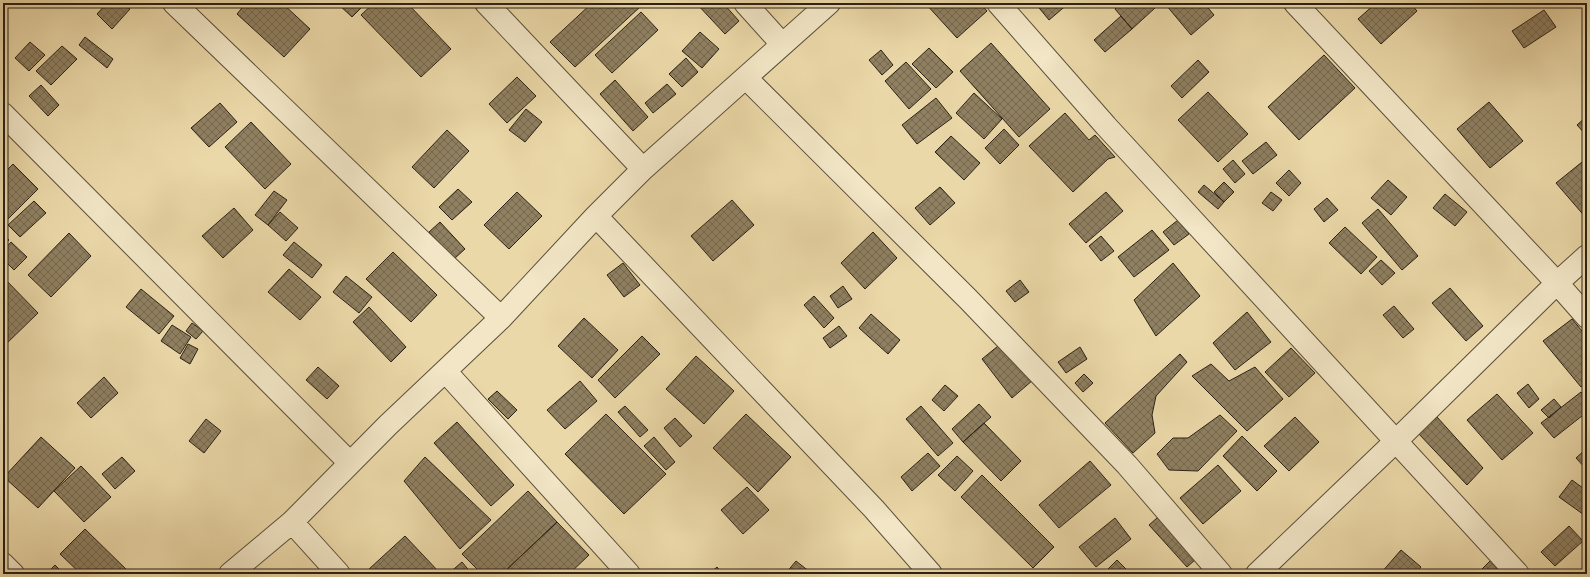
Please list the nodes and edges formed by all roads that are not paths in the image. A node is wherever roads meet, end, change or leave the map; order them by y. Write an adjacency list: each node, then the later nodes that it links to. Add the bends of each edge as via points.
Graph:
1 (174, 3): 15 (street)
2 (486, 3): 10 (street)
3 (745, 3): 7 (street)
4 (829, 3): 7 (street)
5 (998, 3): 17 (street, via 1106,126)
6 (1295, 3): 13 (street)
7 (782, 44): 8 (street)
8 (746, 78): 10 (street); 26 (street, via 968,299 1127,465)
9 (3, 114): 18 (street)
10 (643, 169): 11 (street)
11 (596, 216): 15 (street); 25 (street)
12 (1587, 256): 13 (street)
13 (1557, 283): 14 (street); 17 (street)
14 (1587, 317)
15 (501, 318): 16 (street)
16 (446, 372): 18 (street); 24 (street)
17 (1396, 441): 27 (street); 28 (street)
18 (350, 463): 19 (street)
19 (292, 522): 22 (street); 23 (street)
20 (3, 564): 21 (street)
21 (13, 574)
22 (230, 574)
23 (339, 574)
24 (629, 574)
25 (931, 574)
26 (1222, 574)
27 (1256, 574)
28 (1518, 574)

